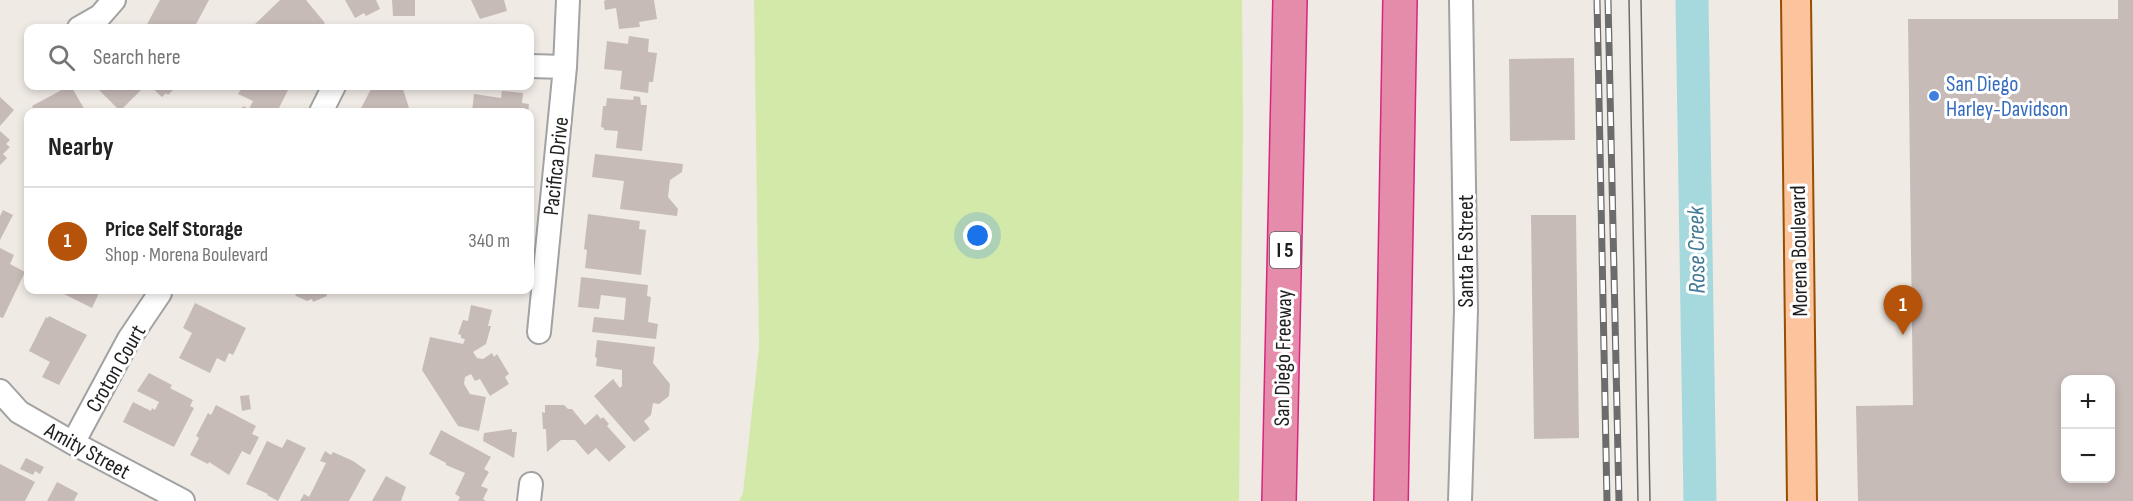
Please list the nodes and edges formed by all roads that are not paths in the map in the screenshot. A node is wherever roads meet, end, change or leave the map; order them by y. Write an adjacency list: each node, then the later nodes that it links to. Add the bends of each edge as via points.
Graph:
1 (114, 0): 7 (street, via 100,16)
2 (568, 0): 9 (street, Pacifica Drive)
3 (1290, 0): 17 (highway, San Diego Freeway / I 5)
4 (1400, 0): 18 (highway)
5 (1461, 0): 19 (street, Santa Fe Street, via 1466,310)
6 (1796, 0): 20 (main road, Morena Boulevard)
7 (86, 24)
8 (534, 66): 9 (street)
9 (565, 67): 13 (street, Pacifica Drive)
10 (332, 90): 11 (street)
11 (323, 108)
12 (159, 294): 15 (street, Croton Court, via 129,339)
13 (538, 332)
14 (0, 391): 15 (street, Amity Street, via 19,412)
15 (73, 443): 16 (street, Amity Street)
16 (183, 501)
17 (1279, 501)
18 (1391, 501)
19 (1460, 501)
20 (1802, 501)

